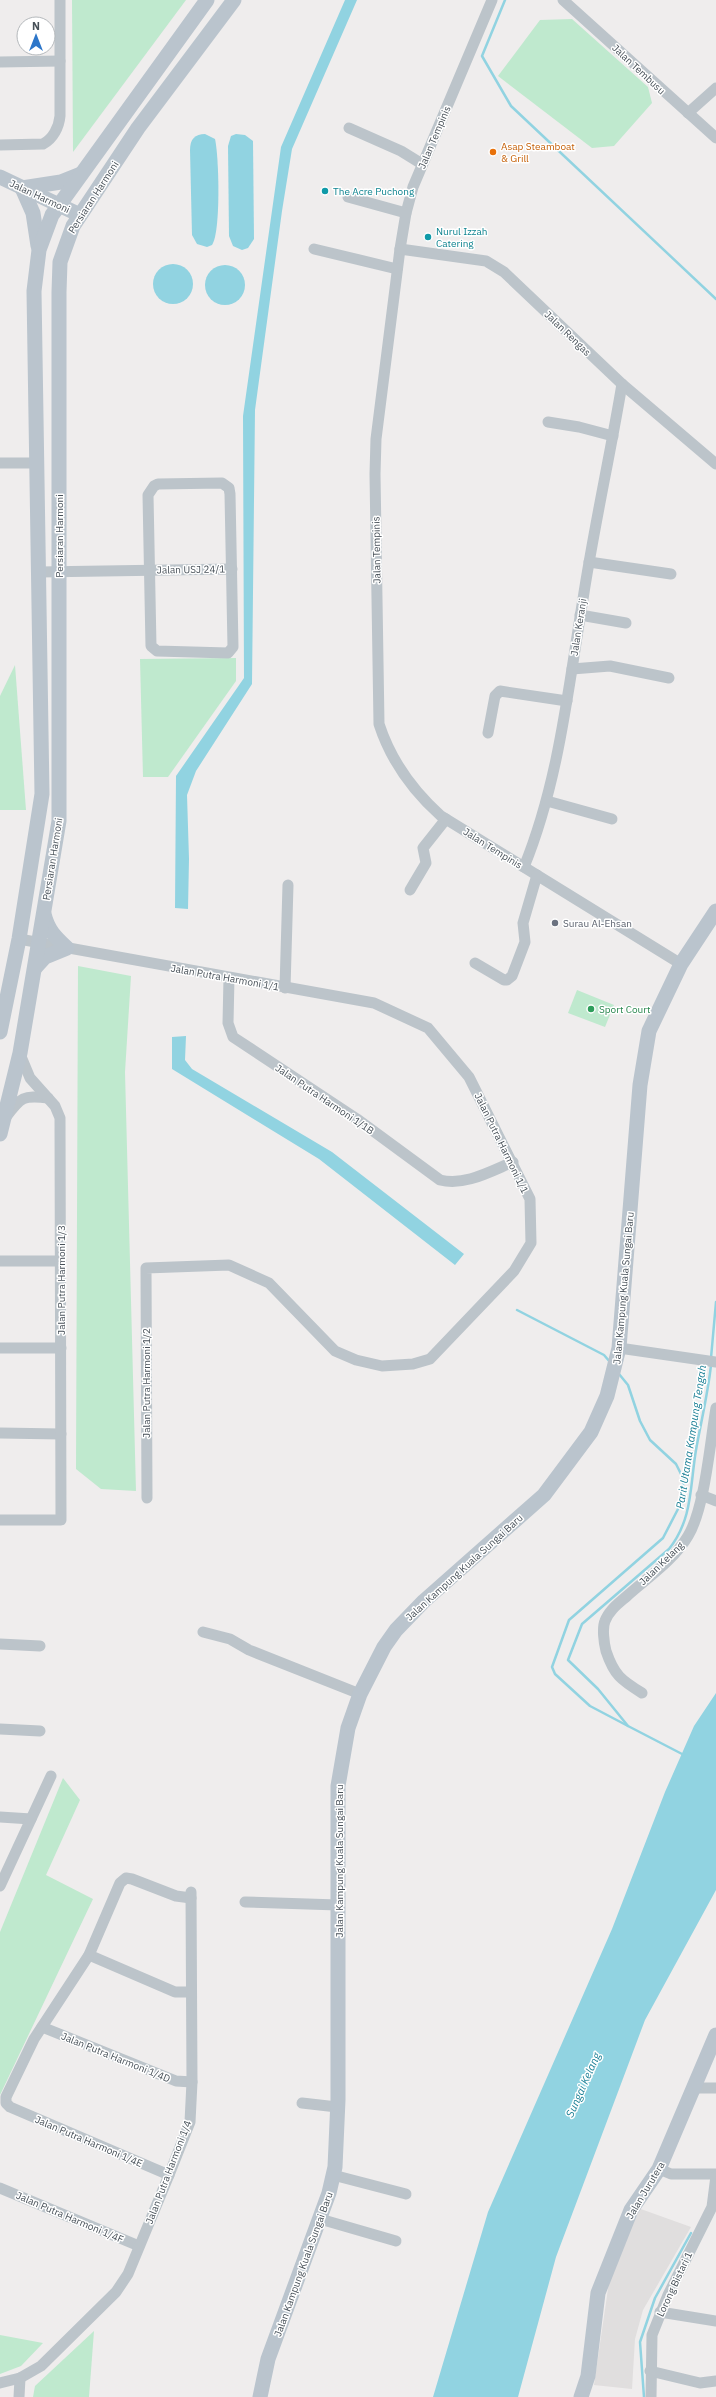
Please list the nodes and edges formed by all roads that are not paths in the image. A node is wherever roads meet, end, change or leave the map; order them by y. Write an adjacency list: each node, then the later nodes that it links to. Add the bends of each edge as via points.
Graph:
1 (60, 0): 6 (street)
2 (207, 0): 14 (main road, Persiaran Harmoni)
3 (234, 0): 20 (main road, Persiaran Harmoni, via 138,128)
4 (492, 0): 13 (street, Jalan Tempinis)
5 (563, 0): 9 (street, Jalan Tembusu)
6 (60, 61): 7 (street); 12 (street, via 59,122 52,136 43,144)
7 (0, 62)
8 (716, 88): 9 (street)
9 (688, 114): 11 (street, Jalan Tembusu)
10 (349, 128): 13 (street, via 401,151)
11 (716, 138)
12 (0, 145)
13 (422, 164): 19 (street, Jalan Tempinis)
14 (81, 174): 16 (main road, via 61,182); 18 (main road, Persiaran Harmoni)
15 (0, 177): 16 (main road, Jalan Harmoni)
16 (22, 188): 18 (main road, Jalan Harmoni); 23 (main road, via 33,213)
17 (348, 197): 19 (street)
18 (59, 205): 20 (main road, Jalan Harmoni); 23 (main road, Persiaran Harmoni, via 47,225)
19 (406, 213): 22 (street, Jalan Tempinis)
20 (80, 215): 34 (main road, Persiaran Harmoni, via 64,248 59,279)
21 (314, 249): 24 (street)
22 (400, 249): 24 (street, Jalan Tempinis); 25 (street, Jalan Rengas, via 486,261 504,272)
23 (39, 250): 29 (main road, Persiaran Harmoni, via 34,291)
24 (397, 269): 44 (street, Jalan Tempinis, via 378,421 375,474 379,724 390,754 409,783 419,796)
25 (622, 384): 27 (street, Jalan Keranji); 30 (street, Jalan Rengas)
26 (548, 422): 27 (street)
27 (613, 436): 31 (street, Jalan Keranji)
28 (0, 463): 29 (street)
29 (37, 464): 35 (main road, Persiaran Harmoni)
30 (716, 464)
31 (589, 562): 36 (street); 37 (street, Jalan Keranji)
32 (232, 569): 33 (street, Jalan USJ 24/1); 33 (street, via 234,641 228,653 154,650 151,646); 33 (street, via 229,488 222,483 154,486 148,495)
33 (150, 570): 34 (street, Jalan USJ 24/1)
34 (60, 571): 35 (street, Jalan USJ 24/1); 50 (main road, Persiaran Harmoni, via 59,821)
35 (38, 572): 52 (main road, Persiaran Harmoni, via 42,794)
36 (671, 574)
37 (580, 615): 38 (street); 39 (street, Jalan Keranji)
38 (626, 622)
39 (572, 669): 40 (street, via 610,666); 41 (street, Jalan Keranji)
40 (669, 678)
41 (567, 701): 42 (street, via 500,691 495,696); 43 (street, Jalan Keranji, via 559,752)
42 (488, 733)
43 (546, 801): 45 (street); 46 (street, Jalan Keranji, via 536,838)
44 (446, 819): 46 (street, Jalan Tempinis); 49 (street, via 423,848 426,863)
45 (612, 819)
46 (524, 867): 47 (street, Jalan Tempinis)
47 (537, 875): 55 (street, via 523,922 525,942 512,976 504,980); 56 (street, Jalan Tempinis)
48 (288, 885): 59 (street)
49 (410, 890)
50 (43, 912): 53 (main road, Persiaran Harmoni); 54 (main road, via 48,928)
51 (716, 912): 56 (main road, Jalan Kampung Kuala Sungai Baru)
52 (19, 939): 53 (street, Jalan Putra Harmoni 1/1); 60 (main road, Persiaran Harmoni)
53 (39, 943): 54 (street, Jalan Putra Harmoni 1/1); 57 (main road, Persiaran Harmoni)
54 (67, 948): 57 (main road, via 45,957); 58 (street, Jalan Putra Harmoni 1/1)
55 (475, 963)
56 (681, 964): 70 (main road, Jalan Kampung Kuala Sungai Baru, via 649,1031 644,1062)
57 (35, 968): 61 (main road, Persiaran Harmoni)
58 (229, 978): 59 (street, Jalan Putra Harmoni 1/1); 64 (street, Jalan Putra Harmoni 1/1B, via 228,1023 233,1037 357,1118 440,1180 453,1183 468,1180)
59 (285, 988): 64 (street, Jalan Putra Harmoni 1/1, via 374,1004 428,1028 469,1077)
60 (0, 1032)
61 (20, 1053): 62 (street, Jalan Putra Harmoni 1/3, via 30,1078); 63 (main road, Persiaran Harmoni)
62 (48, 1098): 63 (street, Persiaran Harmoni, via 24,1097 16,1103); 66 (street, Jalan Putra Harmoni 1/3, via 56,1106 60,1118)
63 (2, 1127)
64 (513, 1162): 67 (street, Jalan Putra Harmoni 1/1, via 530,1199 531,1243 514,1271 435,1354 430,1359 413,1364 382,1366 356,1360 335,1351 269,1284 229,1264)
65 (0, 1261): 66 (street)
66 (61, 1261): 69 (street, Jalan Putra Harmoni 1/3)
67 (146, 1268): 76 (street, Jalan Putra Harmoni 1/2)
68 (0, 1348): 69 (street)
69 (61, 1348): 74 (street, Jalan Putra Harmoni 1/3)
70 (617, 1361): 71 (street); 83 (main road, Jalan Kampung Kuala Sungai Baru, via 607,1396 591,1432 544,1495 406,1620 384,1647)
71 (716, 1362)
72 (716, 1408): 75 (street, Jalan Kelang)
73 (0, 1433): 74 (street)
74 (61, 1434): 78 (street, Jalan Putra Harmoni 1/3, via 61,1520)
75 (701, 1495): 77 (street); 82 (street, Jalan Kelang, via 688,1536 674,1553 614,1607 605,1621 605,1646 612,1669 623,1682)
76 (146, 1498)
77 (716, 1501)
78 (0, 1520)
79 (203, 1632): 83 (street, via 230,1639 249,1650)
80 (0, 1644): 81 (street)
81 (40, 1646)
82 (642, 1693)
83 (360, 1694): 91 (main road, Jalan Kampung Kuala Sungai Baru, via 348,1728 338,1786)
84 (0, 1729): 85 (street)
85 (40, 1731)
86 (51, 1776): 88 (street)
87 (0, 1817): 88 (street)
88 (31, 1819): 89 (street)
89 (0, 1886)
90 (245, 1902): 91 (street)
91 (338, 1905): 101 (main road, Jalan Kampung Kuala Sungai Baru)
92 (89, 1955): 93 (street, via 176,1992); 93 (street, Jalan Putra Harmoni 1/4, via 120,1883 126,1878 176,1896 191,1895); 94 (street)
93 (190, 1992): 97 (street, Jalan Putra Harmoni 1/4)
94 (42, 2027): 97 (street, Jalan Putra Harmoni 1/4D, via 176,2081); 103 (street, Jalan Putra Harmoni 1/4E, via 6,2097 6,2103 10,2107)
95 (716, 2035): 96 (main road, Jalan Jurutera)
96 (712, 2056): 98 (main road, Jalan Jurutera)
97 (192, 2082): 103 (street, Jalan Putra Harmoni 1/4, via 190,2122)
98 (693, 2088): 99 (street); 102 (main road, Jalan Jurutera)
99 (716, 2088)
100 (302, 2103): 101 (street)
101 (337, 2107): 104 (main road, Jalan Kampung Kuala Sungai Baru)
102 (659, 2169): 105 (street, via 670,2174); 119 (main road, Jalan Jurutera, via 631,2210 598,2293 588,2376)
103 (169, 2175): 110 (street, Jalan Putra Harmoni 1/4)
104 (333, 2175): 107 (street); 108 (main road, Jalan Kampung Kuala Sungai Baru)
105 (716, 2175): 111 (street, Lorong Bistari 1, via 712,2207)
106 (0, 2188): 110 (street, Jalan Putra Harmoni 1/4F)
107 (406, 2194)
108 (320, 2219): 109 (street); 118 (main road, Jalan Kampung Kuala Sungai Baru, via 268,2359)
109 (396, 2241)
110 (139, 2246): 114 (street, Jalan Putra Harmoni 1/4, via 128,2274 116,2292 41,2366)
111 (660, 2312): 112 (street); 113 (street, Lorong Bistari 1, via 652,2335)
112 (716, 2321)
113 (650, 2371): 115 (street, via 700,2383); 120 (street, Lorong Bistari 1)
114 (20, 2378): 116 (street, Jalan Putra Harmoni 1/4); 117 (street)
115 (716, 2381)
116 (0, 2384)
117 (19, 2397)
118 (260, 2397)
119 (582, 2397)
120 (651, 2397)

